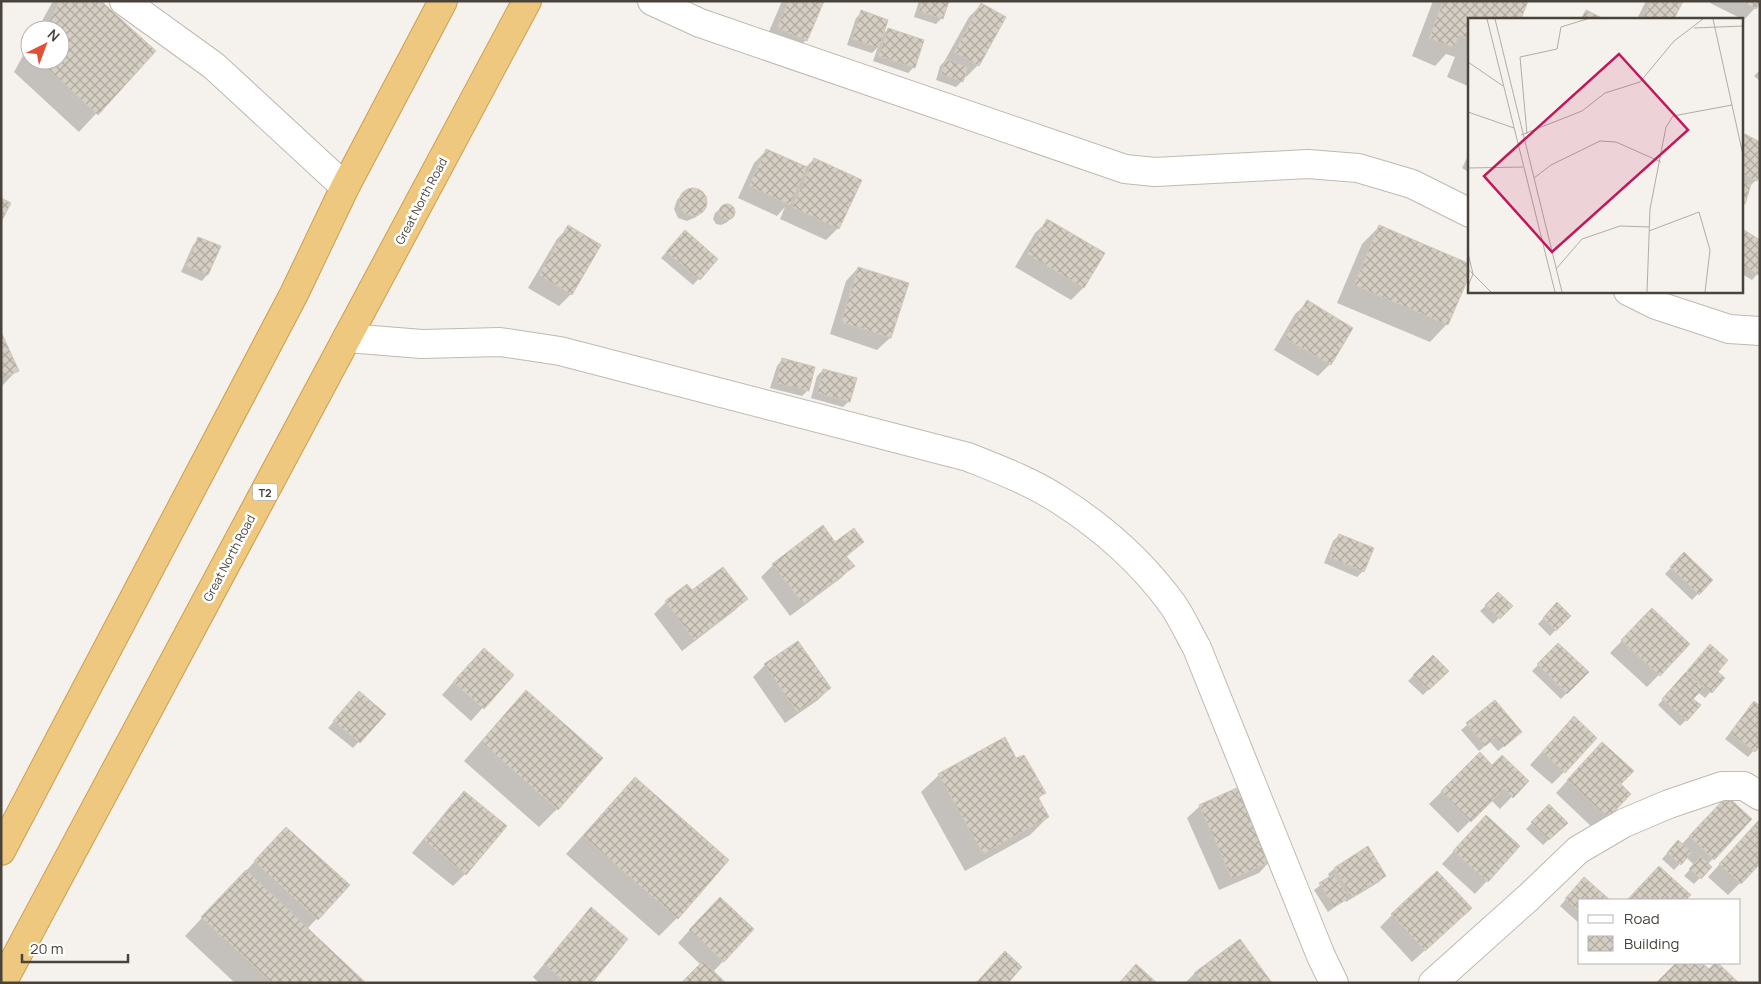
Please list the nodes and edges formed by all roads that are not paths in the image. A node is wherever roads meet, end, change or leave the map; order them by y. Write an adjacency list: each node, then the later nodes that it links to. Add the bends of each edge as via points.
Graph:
1 (124, 1): 5 (street, via 214,66)
2 (443, 1): 5 (highway)
3 (528, 1): 9 (highway, Great North Road / T2)
4 (652, 1): 6 (street, via 700,23 1125,170 1155,172 1308,164 1358,168 1412,184)
5 (345, 188): 11 (highway, via 294,294)
6 (1468, 212)
7 (1630, 292): 8 (street, via 1656,305 1729,329)
8 (1760, 331)
9 (347, 338): 12 (highway, Great North Road / T2); 13 (street, via 422,344 500,342 560,351 968,457 1057,499 1102,531 1144,568 1174,606 1197,648)
10 (1760, 796): 14 (street, via 1744,786 1722,786 1624,823 1578,850)
11 (1, 851)
12 (2, 983)
13 (1334, 983)
14 (1433, 983)

